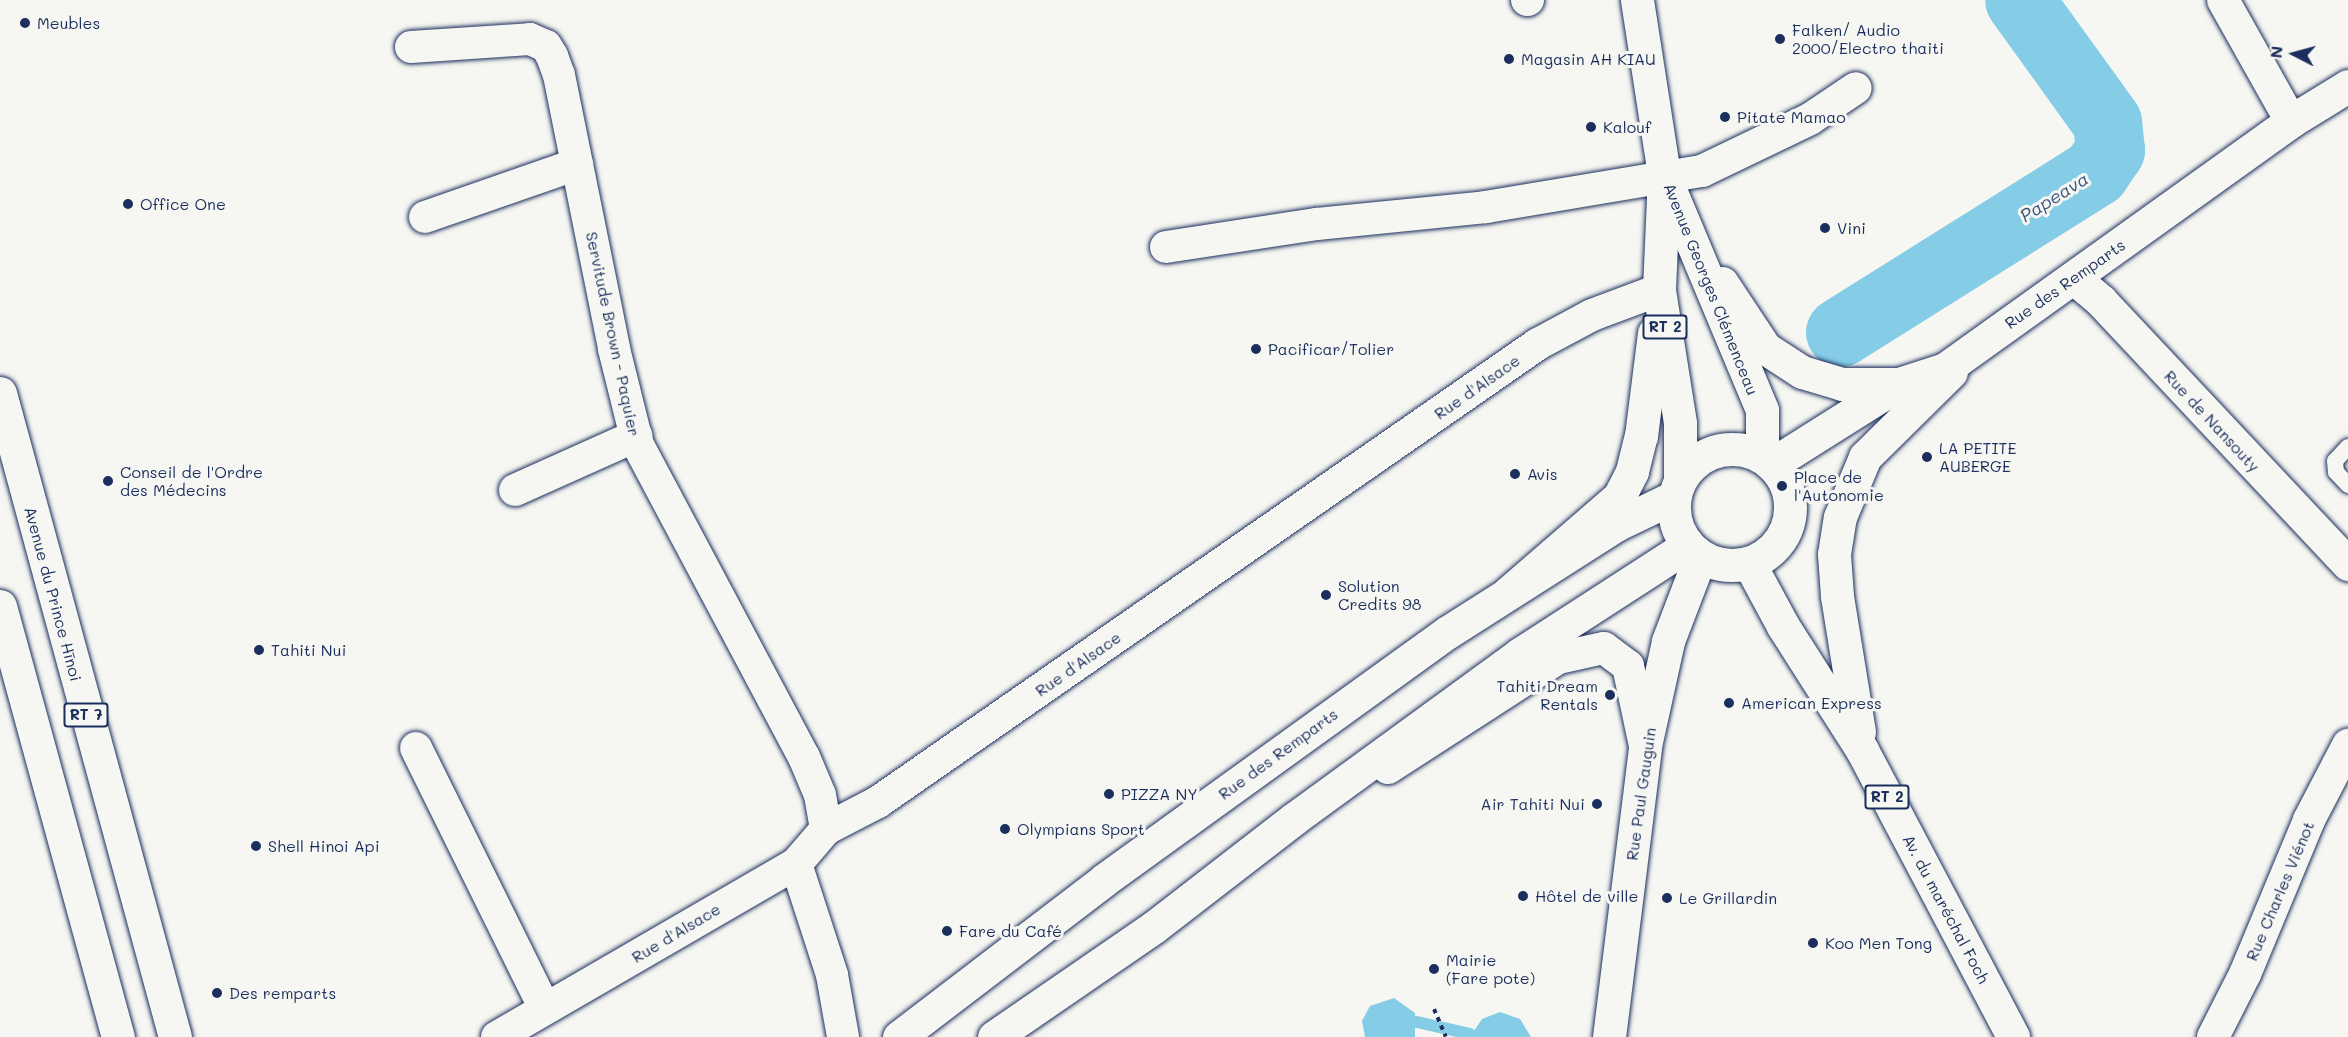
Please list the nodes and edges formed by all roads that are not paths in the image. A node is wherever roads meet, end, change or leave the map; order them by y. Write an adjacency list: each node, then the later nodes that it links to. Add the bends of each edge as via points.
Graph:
1 (1636, 0): 8 (main road, RT 2)
2 (2223, 0): 6 (street)
3 (411, 47): 7 (street, Servitude Brown - Paquier, via 530,39 546,46 560,75)
4 (2348, 86): 6 (main road, Rue des Remparts)
5 (1856, 88): 8 (street, via 1810,119 1702,171)
6 (2291, 121): 12 (main road, Rue des Remparts)
7 (577, 164): 9 (street); 17 (street, Servitude Brown - Paquier, via 614,350)
8 (1664, 175): 10 (main road, Avenue Georges Clémenceau / RT 2); 11 (street, via 1486,207 1317,224); 13 (main road, Avenue Georges Clémenceau / RT 2)
9 (424, 217)
10 (1687, 231): 15 (main road, via 1765,348 1802,372 1842,384); 19 (main road, Avenue Georges Clémenceau / RT 2, via 1762,410)
11 (1166, 247)
12 (2075, 279): 14 (main road, Rue des Remparts); 25 (main road, Rue de Nansouty, via 2101,301)
13 (1659, 290): 21 (main road, Avenue Georges Clémenceau / RT 2, via 1680,423); 26 (main road, via 1648,394 1632,471 1618,496); 32 (street, Rue d'Alsace, via 1592,315 1538,345 878,802)
14 (1995, 333): 15 (main road, Rue des Remparts, via 1945,369); 31 (main road, via 1884,434 1856,470 1845,498 1834,554 1841,639)
15 (1899, 384): 19 (main road, Rue des Remparts)
16 (0, 393): 37 (main road, Avenue du Prince Hīnoi / RT 7)
17 (636, 436): 22 (street); 32 (street, Servitude Brown - Paquier, via 697,561 804,757 820,795)
18 (2348, 447): 20 (lane, via 2336,461 2336,472)
19 (1767, 460): 21 (main road, via 1732,448 1716,450 1701,456); 24 (main road, via 1785,481 1790,521 1782,540 1768,554)
20 (2348, 485)
21 (1677, 488): 23 (main road, RT 2, via 1679,531); 26 (main road, Rue des Remparts)
22 (514, 490)
23 (1694, 551): 24 (main road, via 1724,566); 29 (main road, Rue Paul Gauguin, via 1668,641); 34 (main road, via 1520,654)
24 (1749, 564): 31 (main road, Av. du maréchal Foch / RT 2)
25 (2348, 564)
26 (1508, 592): 40 (main road, Rue des Remparts, via 1351,700 1104,880)
27 (0, 606): 36 (main road)
28 (2348, 745): 44 (street, Rue Charles Viénot, via 2309,820 2245,974)
29 (1645, 746): 34 (street, via 1628,666 1604,648 1558,658); 42 (main road, Rue Paul Gauguin)
30 (416, 748): 35 (street)
31 (1862, 750): 43 (main road, Av. du maréchal Foch / RT 2)
32 (826, 829): 33 (street, Rue d'Alsace)
33 (796, 864): 35 (street, Rue d'Alsace); 39 (street, via 832,975)
34 (1228, 870): 41 (main road, via 1154,927)
35 (544, 1007): 38 (street, Rue d'Alsace)
36 (118, 1037)
37 (175, 1037)
38 (497, 1037)
39 (843, 1037)
40 (899, 1037)
41 (994, 1037)
42 (1609, 1037)
43 (2013, 1037)
44 (2213, 1037)

